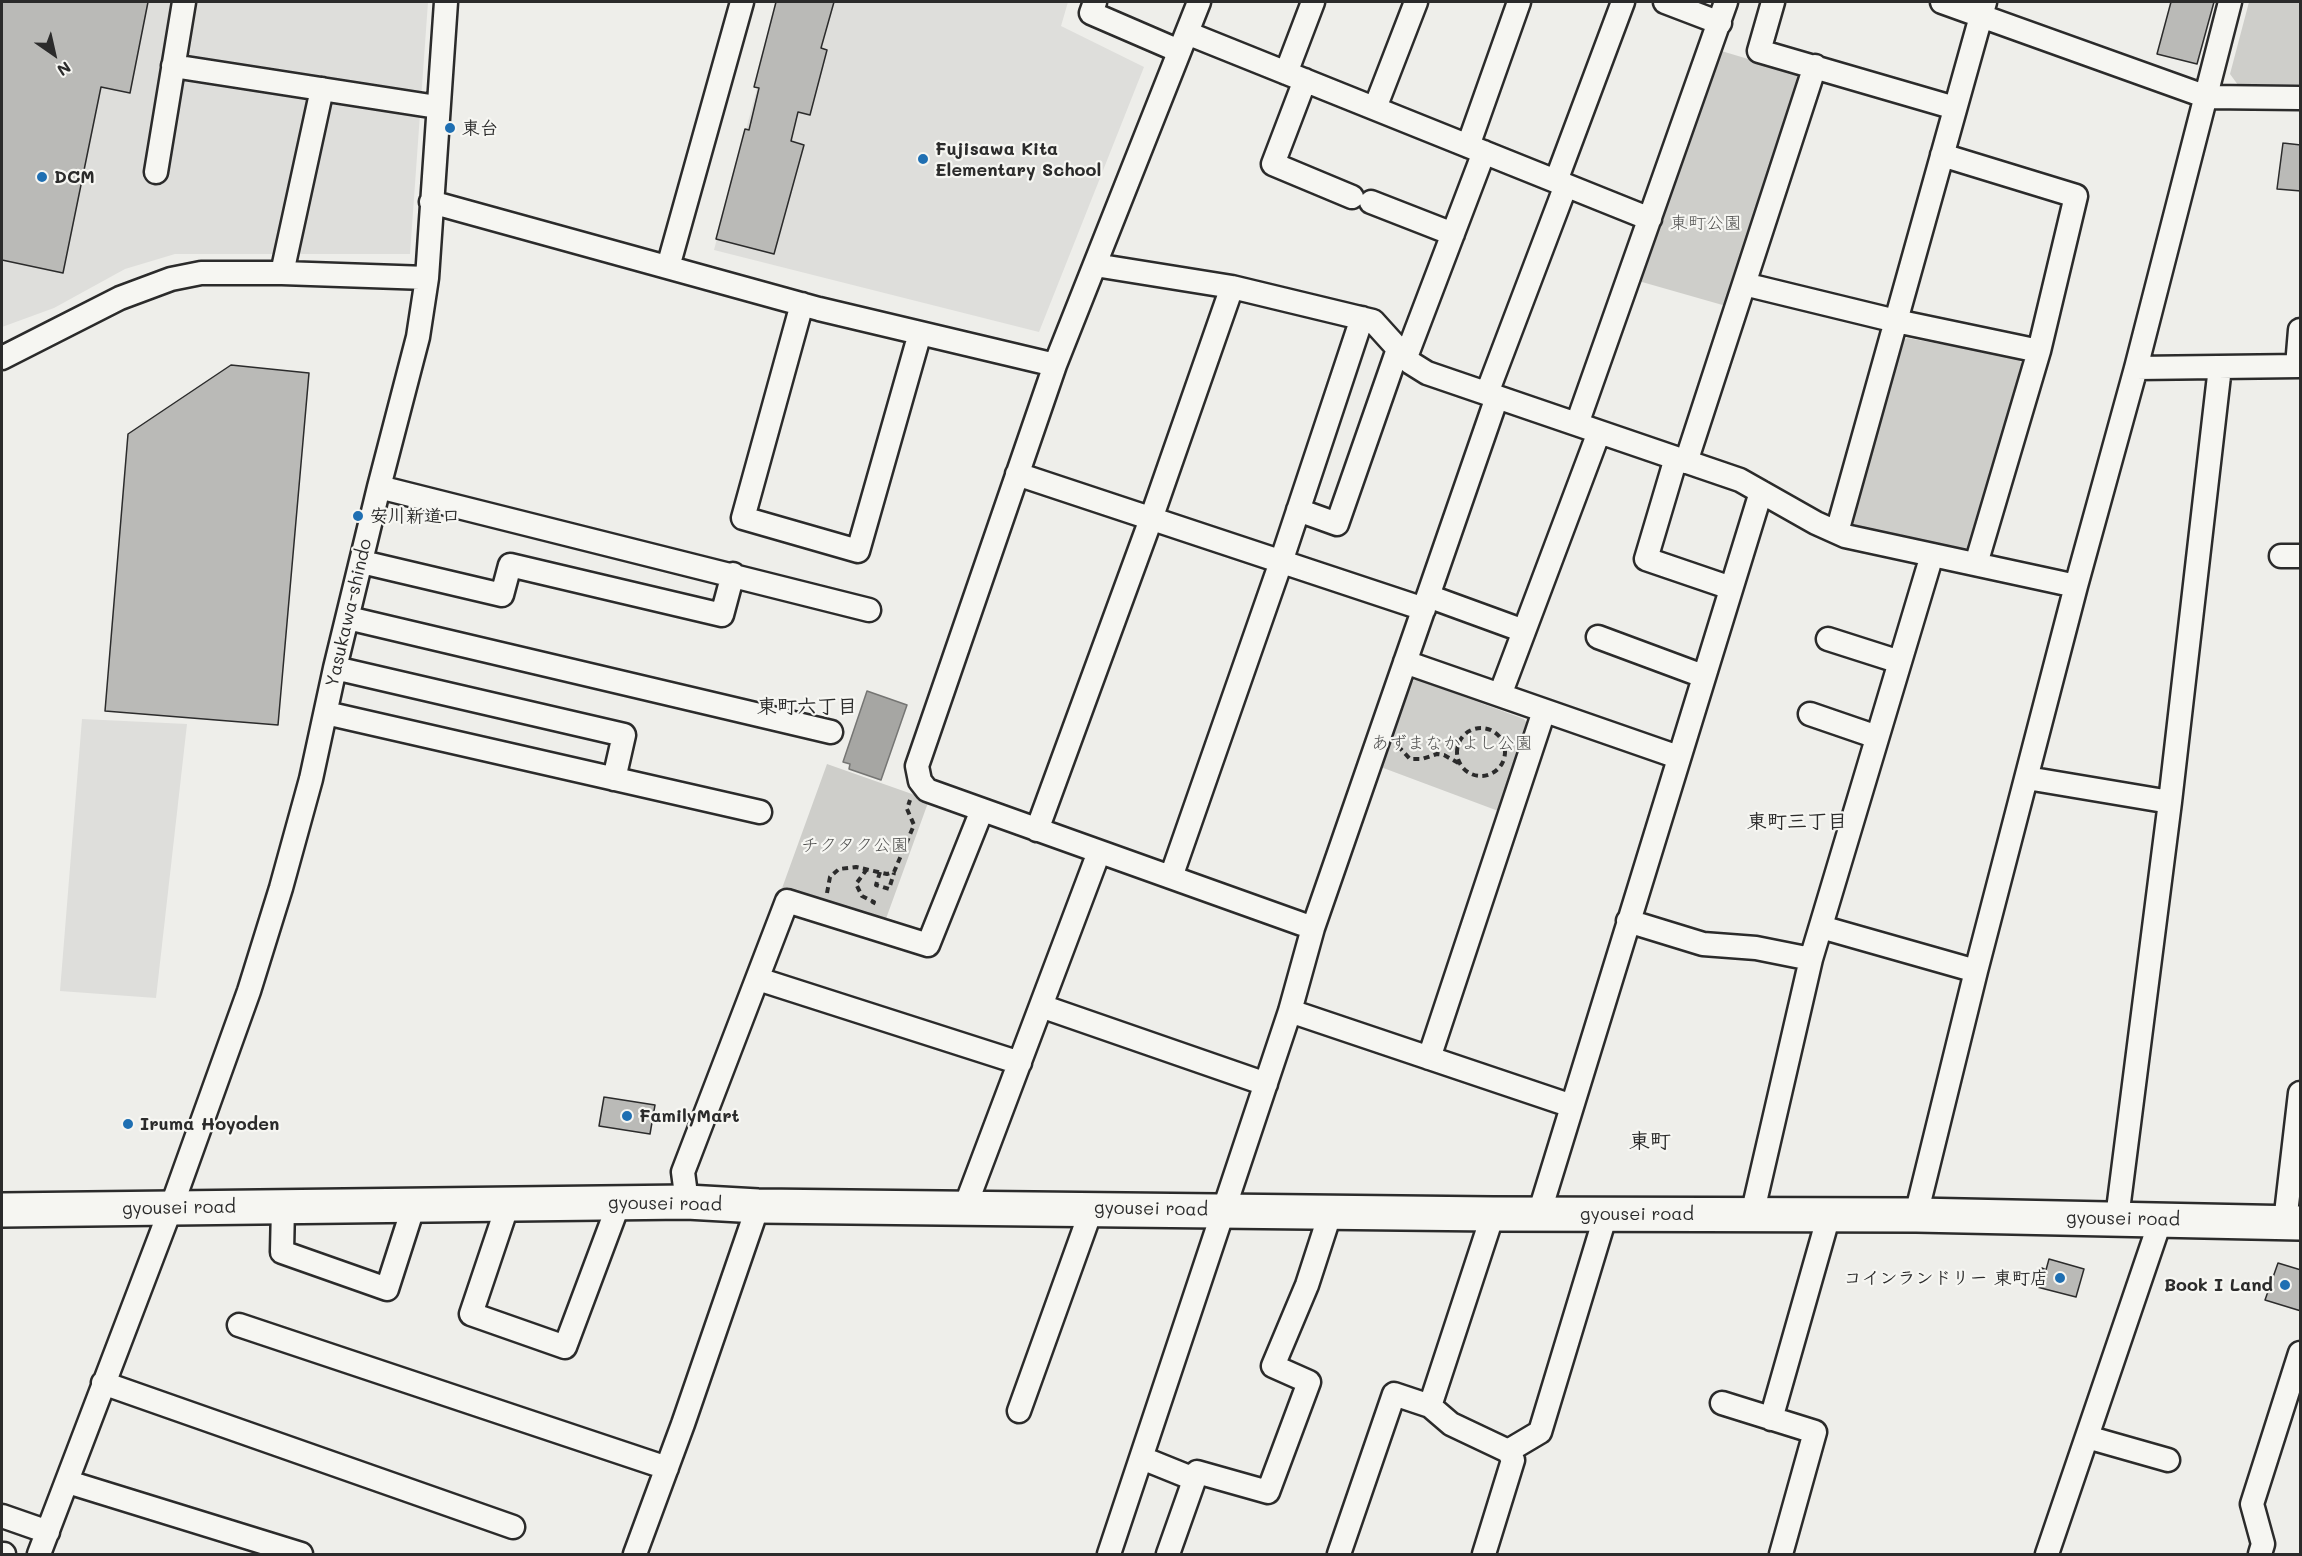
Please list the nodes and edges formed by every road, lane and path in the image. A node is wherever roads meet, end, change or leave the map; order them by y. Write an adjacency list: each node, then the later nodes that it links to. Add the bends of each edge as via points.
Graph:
1 (184, 2): 18 (street)
2 (446, 2): 24 (street, Yasukawa-shindo)
3 (742, 2): 35 (street)
4 (1095, 2): 17 (street, via 1090,13)
5 (1199, 2): 17 (street)
6 (1313, 2): 20 (street)
7 (1416, 2): 25 (street)
8 (1519, 2): 27 (street)
9 (1623, 2): 30 (street)
10 (1665, 2): 16 (street)
11 (1726, 2): 16 (street)
12 (1773, 2): 19 (street, via 1759,51)
13 (1942, 2): 15 (street)
14 (2230, 2): 22 (street)
15 (1983, 9): 22 (street); 26 (street)
16 (1720, 23): 32 (street)
17 (1183, 42): 20 (street); 34 (street)
18 (173, 66): 21 (street); 29 (street)
19 (1815, 66): 26 (street); 38 (street)
20 (1296, 77): 25 (street); 33 (street, via 1273,164)
21 (322, 89): 24 (street); 36 (street)
22 (2207, 97): 23 (street); 51 (street)
23 (2301, 99)
24 (437, 107): 31 (street, Yasukawa-shindo)
25 (1375, 108): 27 (street)
26 (1955, 108): 28 (street)
27 (1476, 149): 30 (street); 33 (street)
28 (1942, 155): 42 (street); 45 (street, via 2076,196)
29 (156, 172)
30 (1561, 183): 32 (street); 52 (street)
31 (431, 202): 35 (street); 37 (street, Yasukawa-shindo)
32 (1650, 219): 53 (street)
33 (1453, 234): 46 (street)
34 (1095, 265): 39 (street); 48 (street)
35 (668, 267): 40 (street)
36 (282, 273): 37 (street); 47 (street, via 201,273 171,279 120,298)
37 (427, 278): 56 (street, Yasukawa-shindo, via 418,337)
38 (1744, 284): 42 (street); 54 (street)
39 (1232, 288): 41 (street); 59 (street)
40 (802, 304): 44 (street); 44 (street, via 743,518 858,551)
41 (1362, 318): 46 (street, via 1373,321); 58 (street)
42 (1896, 321): 45 (street); 60 (street)
43 (2301, 330): 49 (street)
44 (920, 333): 48 (street)
45 (2039, 351): 64 (street)
46 (1402, 353): 52 (street, via 1427,373); 58 (street, via 1337,524)
47 (2, 358)
48 (1055, 365): 55 (street)
49 (2299, 366): 50 (street)
50 (2220, 367): 51 (street); 90 (street)
51 (2136, 368): 66 (street)
52 (1492, 395): 53 (street); 68 (street)
53 (1588, 428): 54 (street); 71 (street)
54 (1681, 460): 57 (street, via 1740,480); 67 (street, via 1646,559)
55 (1017, 474): 59 (street); 89 (street, via 917,766)
56 (379, 487): 62 (street, Yasukawa-shindo); 65 (street)
57 (1761, 492): 60 (street); 67 (street)
58 (1298, 510): 63 (street)
59 (1151, 519): 63 (street); 93 (street)
60 (1837, 532): 61 (street)
61 (1932, 555): 64 (street); 75 (street)
62 (362, 562): 65 (street, via 502,595 510,565 722,615); 70 (street, Yasukawa-shindo)
63 (1281, 562): 68 (street); 98 (street)
64 (1976, 564): 66 (street)
65 (733, 574): 69 (street)
66 (2076, 586): 87 (street)
67 (1731, 588): 77 (street)
68 (1426, 602): 71 (street); 74 (street)
69 (869, 610)
70 (348, 618): 76 (street, Yasukawa-shindo); 82 (street)
71 (1524, 631): 78 (street)
72 (1598, 637): 77 (street)
73 (1828, 639): 75 (street)
74 (1406, 662): 78 (street); 83 (street)
75 (1900, 662): 84 (street)
76 (335, 668): 80 (street, Yasukawa-shindo); 88 (street, via 624,735)
77 (1703, 676): 85 (street)
78 (1500, 695): 79 (street)
79 (1544, 711): 85 (street); 109 (street)
80 (326, 713): 88 (street); 121 (street, Yasukawa-shindo, via 260,957)
81 (1810, 714): 84 (street)
82 (831, 732)
83 (1381, 734): 86 (path, via 1410,759 1444,754); 103 (street)
84 (1877, 737): 102 (street)
85 (1678, 757): 100 (street)
86 (1461, 764): 86 (path, via 1459,744 1476,728 1491,730 1502,741 1505,756 1490,774 1475,775)
87 (2027, 778): 90 (street); 105 (street)
88 (614, 779): 92 (street)
89 (920, 781): 91 (street, via 927,790); 97 (path, via 908,805 914,825)
90 (2170, 801): 132 (street)
91 (982, 810): 93 (street); 101 (street, via 928,945)
92 (760, 812)
93 (1037, 830): 94 (street)
94 (1099, 852): 98 (street); 107 (street)
95 (867, 869): 96 (path); 99 (path, via 843,868 832,873 827,892); 101 (path, via 856,884 862,896 874,902)
96 (880, 872): 97 (path); 97 (path, via 876,885 889,889)
97 (894, 872)
98 (1171, 877): 103 (street)
99 (828, 914): 101 (street); 106 (street, via 787,901)
100 (1628, 921): 104 (street, via 1703,944 1756,948); 113 (street)
101 (866, 926)
102 (1821, 927): 104 (street); 105 (street)
103 (1313, 928): 108 (street)
104 (1811, 959): 129 (street)
105 (1976, 971): 131 (street)
106 (758, 979): 110 (street); 114 (street, via 683,1172)
107 (1041, 1006): 110 (street); 111 (street)
108 (1290, 1011): 109 (street); 111 (street)
109 (1429, 1058): 113 (street)
110 (1020, 1063): 120 (street)
111 (1266, 1084): 124 (street)
112 (2301, 1093): 134 (street)
113 (1572, 1106): 127 (street)
114 (687, 1202): 115 (highway, gyousei road); 119 (highway, gyousei road)
115 (619, 1203): 116 (highway, gyousei road); 116 (street, via 565,1347 471,1314)
116 (508, 1204): 117 (highway, gyousei road)
117 (414, 1205): 118 (highway, gyousei road); 118 (street, via 387,1288 282,1252)
118 (283, 1206): 121 (highway, gyousei road)
119 (758, 1206): 120 (highway, gyousei road); 146 (street)
120 (965, 1207): 122 (highway, gyousei road)
121 (171, 1208): 123 (highway, gyousei road); 137 (street, Yasukawa-shindo)
122 (1092, 1208): 124 (highway, gyousei road); 140 (street)
123 (2, 1210)
124 (1223, 1210): 125 (highway, gyousei road); 144 (street)
125 (1331, 1211): 126 (highway, gyousei road); 147 (street, via 1274,1365 1309,1382 1268,1492 1197,1472)
126 (1493, 1214): 127 (highway, gyousei road); 139 (street)
127 (1539, 1214): 128 (highway, gyousei road)
128 (1606, 1214): 129 (highway, gyousei road); 143 (street, via 1540,1432)
129 (1752, 1215): 130 (highway, gyousei road)
130 (1829, 1215): 131 (highway, gyousei road); 141 (street)
131 (1916, 1215): 132 (highway, gyousei road)
132 (2117, 1218): 133 (highway, gyousei road)
133 (2161, 1220): 134 (highway, gyousei road); 142 (street)
134 (2293, 1223)
135 (238, 1325): 146 (street)
136 (2301, 1353): 161 (street, via 2252,1504 2263,1544)
137 (103, 1383): 148 (street, Yasukawa-shindo); 150 (street)
138 (1722, 1403): 141 (street)
139 (1430, 1406): 143 (street, via 1451,1424); 157 (street, via 1394,1394)
140 (1019, 1411)
141 (1771, 1419): 159 (street, via 1815,1432)
142 (2087, 1437): 145 (street); 160 (street)
143 (1508, 1451): 158 (street, via 1513,1461)
144 (1142, 1458): 147 (street); 155 (street)
145 (2168, 1460)
146 (667, 1468): 154 (street)
147 (1194, 1479): 156 (street)
148 (68, 1482): 151 (street, Yasukawa-shindo); 153 (street)
149 (2, 1516): 151 (street)
150 (513, 1527)
151 (48, 1532): 152 (street, Yasukawa-shindo)
152 (39, 1554)
153 (301, 1554)
154 (635, 1554)
155 (1109, 1554)
156 (1168, 1554)
157 (1339, 1554)
158 (1484, 1554)
159 (1781, 1554)
160 (2047, 1554)
161 (2260, 1554)

